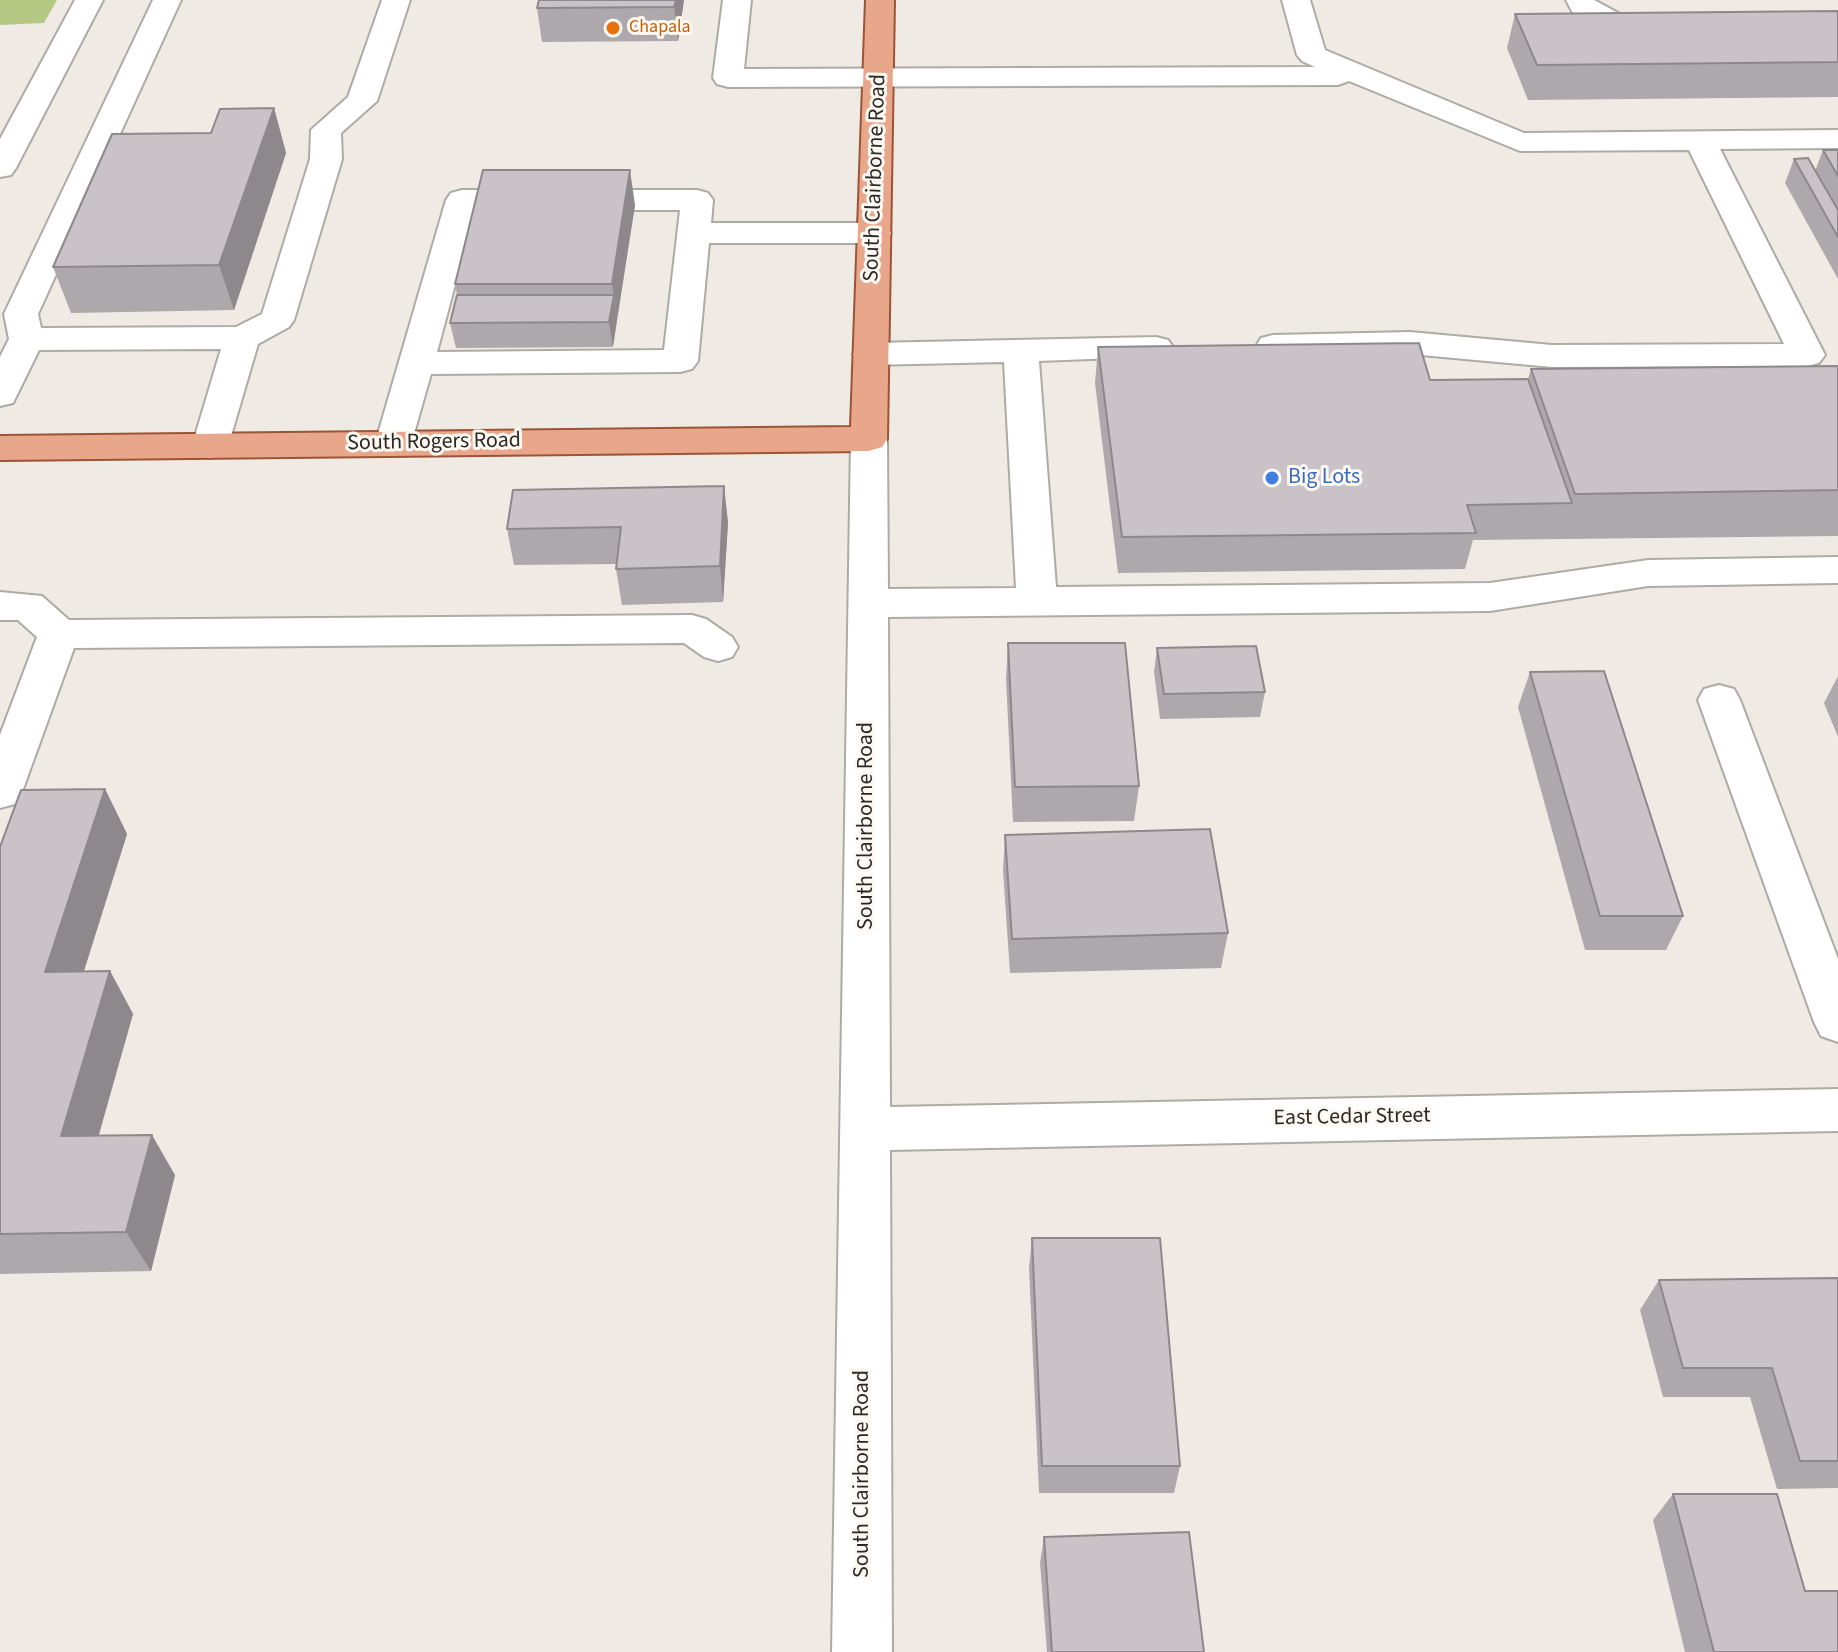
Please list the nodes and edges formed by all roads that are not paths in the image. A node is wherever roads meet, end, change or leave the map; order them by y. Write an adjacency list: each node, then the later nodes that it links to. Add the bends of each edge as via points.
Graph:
1 (89, 0): 13 (street)
2 (167, 0): 17 (street, via 21,314)
3 (396, 0): 16 (street, via 362,101 326,130 326,159 277,320)
4 (737, 0): 10 (street, via 728,78)
5 (880, 0): 10 (main road, South Clairborne Road)
6 (1296, 0): 9 (street, via 1312,55)
7 (1580, 0): 8 (street, via 1584,9 1630,31)
8 (1677, 31)
9 (1334, 64): 10 (street, via 1338,76); 12 (street, via 1520,142)
10 (878, 78): 15 (main road, South Clairborne Road)
11 (1838, 139): 12 (street)
12 (1700, 140): 18 (street, via 1807,355 1552,356 1410,343)
13 (0, 168)
14 (694, 233): 15 (street); 22 (street, via 680,361); 22 (street, via 697,200 462,200)
15 (875, 233): 21 (main road, South Clairborne Road)
16 (242, 338): 17 (street); 26 (street)
17 (26, 339): 23 (street)
18 (1236, 346)
19 (1193, 347): 20 (street)
20 (1021, 351): 21 (street); 29 (street)
21 (871, 354): 24 (main road, South Clairborne Road)
22 (416, 363): 25 (street)
23 (0, 395)
24 (869, 439): 25 (main road, South Rogers Road); 30 (street, South Clairborne Road)
25 (393, 444): 26 (main road, South Rogers Road)
26 (210, 446): 27 (main road, South Rogers Road)
27 (0, 448)
28 (1838, 570): 29 (street, via 1648,573 1490,597)
29 (1037, 601): 30 (street)
30 (868, 603): 38 (street, South Clairborne Road)
31 (0, 606): 32 (street, via 28,606)
32 (59, 634): 33 (street, via 692,629); 35 (street)
33 (718, 647)
34 (1719, 700): 36 (street)
35 (0, 792)
36 (1838, 1022)
37 (1838, 1110): 38 (street, East Cedar Street)
38 (866, 1129): 39 (street, South Clairborne Road)
39 (862, 1652)

